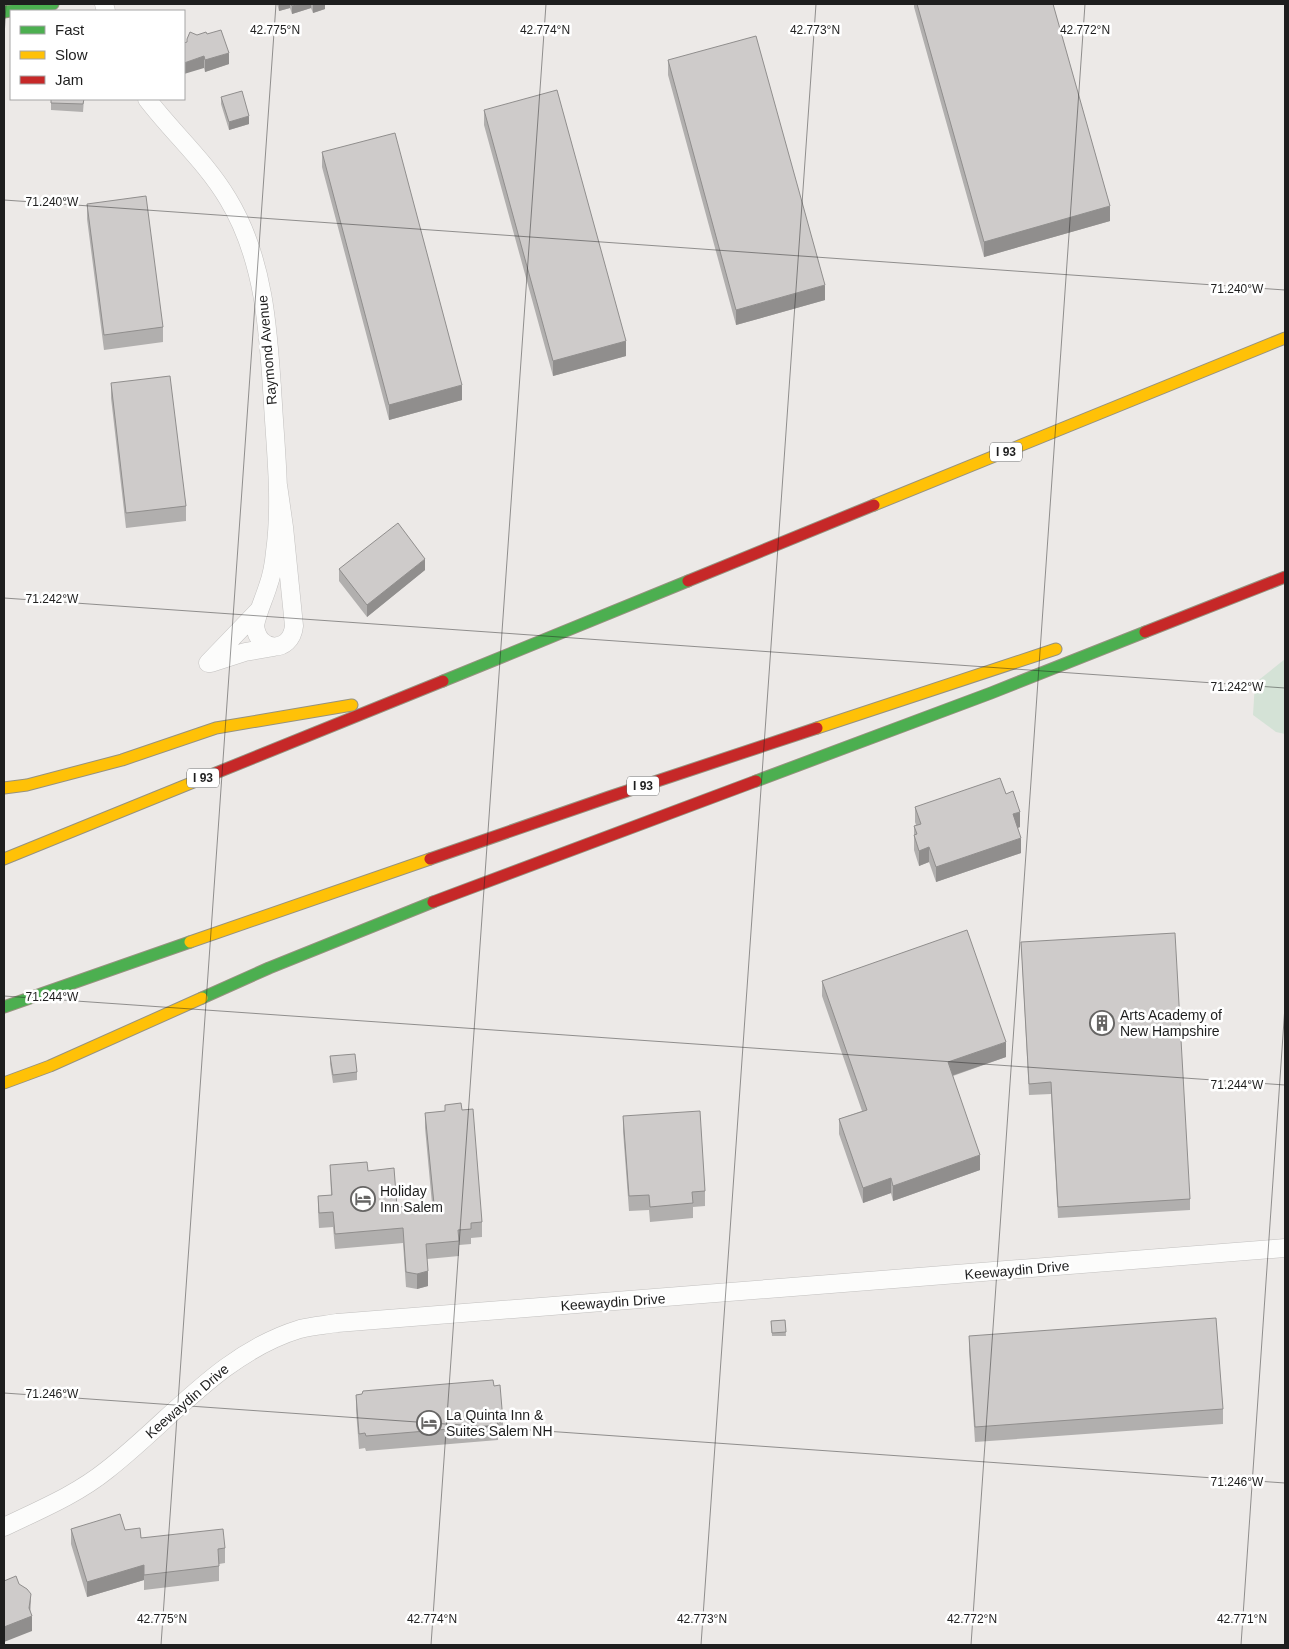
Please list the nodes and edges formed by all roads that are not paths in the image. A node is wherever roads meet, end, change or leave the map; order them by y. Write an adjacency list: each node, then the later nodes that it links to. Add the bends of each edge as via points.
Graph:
1 (53, 4): 2 (main road)
2 (16, 10)
3 (148, 100): 5 (street, Raymond Avenue, via 218,183 238,217 246,239 260,281 266,315)
4 (1285, 338): 11 (main road, I 93)
5 (278, 486): 7 (street, Raymond Avenue, via 278,527 272,574); 10 (street, Raymond Avenue, via 294,626 291,638)
6 (1285, 576): 8 (main road); 15 (main road, via 991,693 461,891 269,968)
7 (259, 609): 10 (street, Raymond Avenue, via 256,632 261,642); 10 (street, via 208,664)
8 (1136, 623)
9 (1071, 644): 14 (main road, I 93, via 609,797)
10 (274, 647)
11 (402, 697): 12 (main road, via 216,728 122,760); 13 (main road, I 93)
12 (4, 788)
13 (4, 859)
14 (4, 1007)
15 (50, 1066): 16 (main road); 17 (main road)
16 (4, 1083)
17 (4, 1092)
18 (1285, 1248): 19 (street, Keewaydin Drive, via 338,1323 302,1329 262,1344 226,1366 107,1471 73,1494)
19 (4, 1527)

